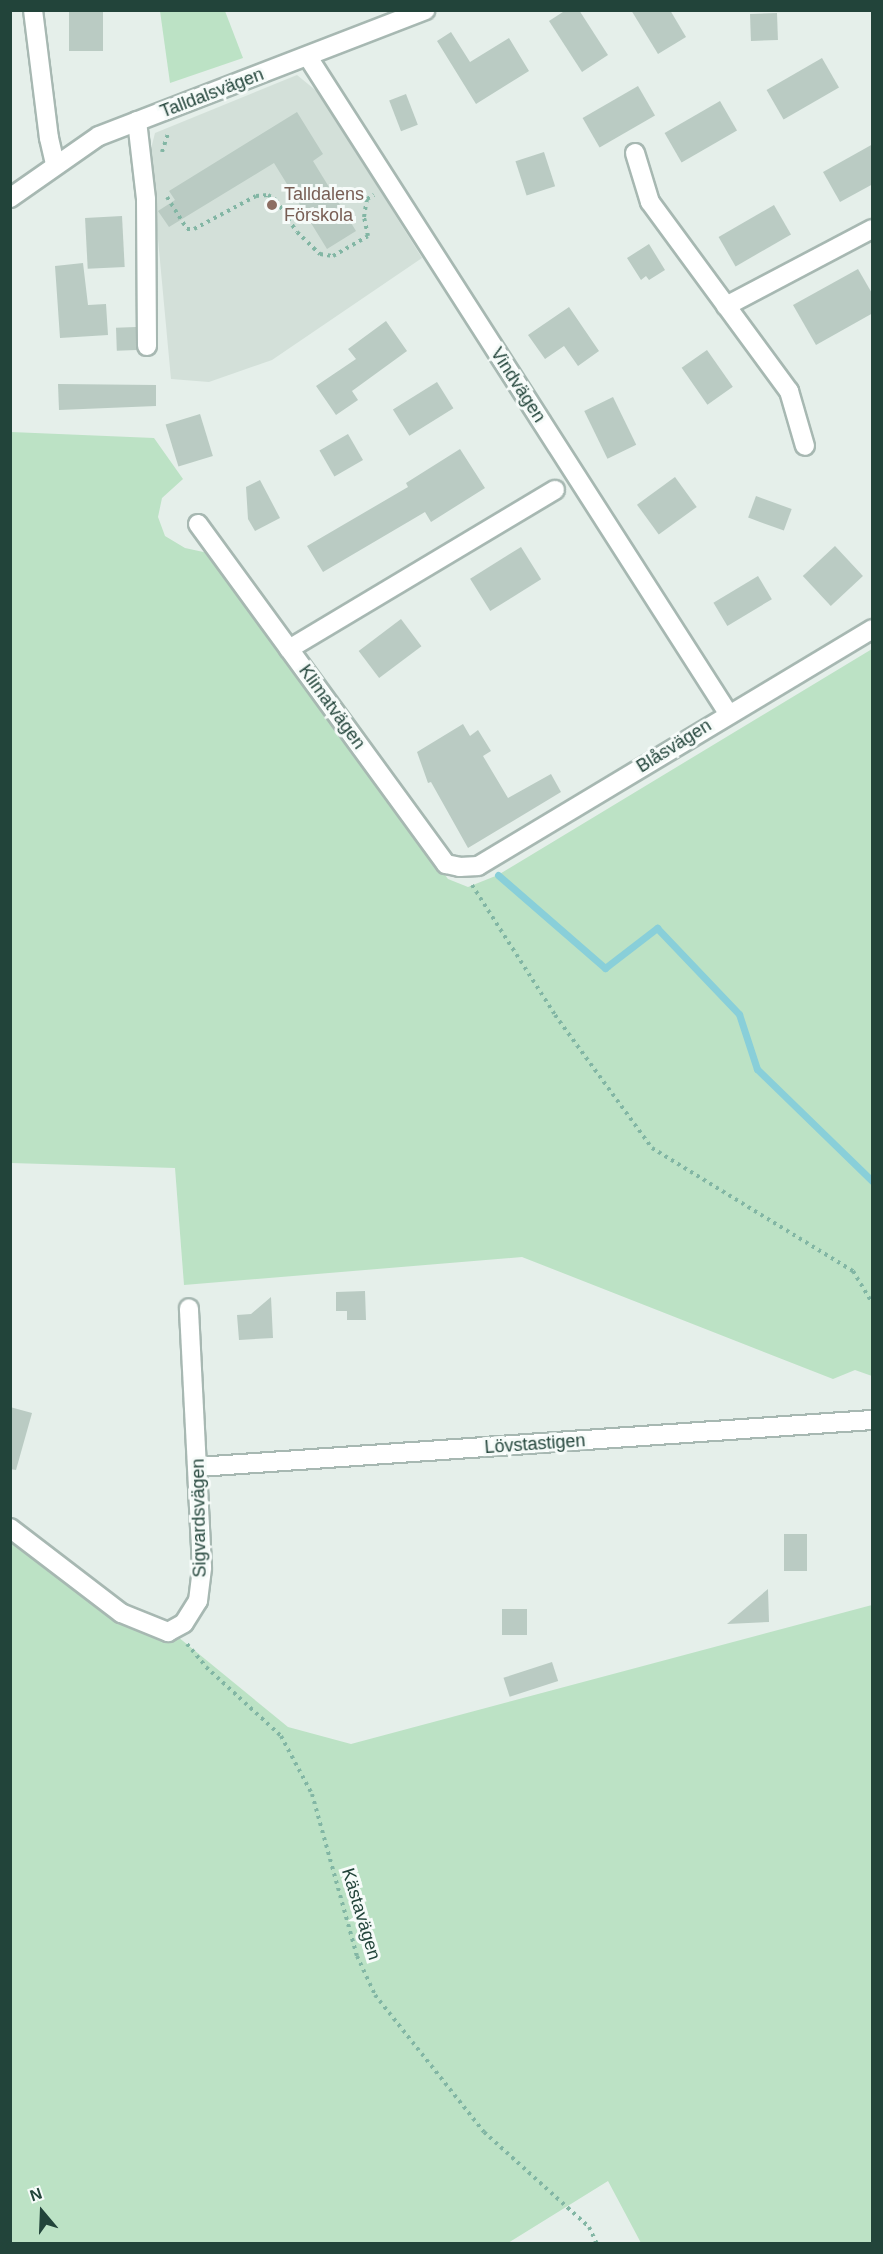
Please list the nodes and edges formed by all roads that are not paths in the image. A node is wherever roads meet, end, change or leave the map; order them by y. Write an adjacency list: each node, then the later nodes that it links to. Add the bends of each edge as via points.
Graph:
1 (33, 10): 7 (street, via 48,138)
2 (425, 10): 3 (street, Talldalsvägen)
3 (405, 14): 4 (street, Talldalsvägen)
4 (308, 57): 5 (street, Talldalsvägen); 17 (street, Vindvägen)
5 (136, 121): 7 (street, Talldalsvägen, via 99,136); 11 (street, via 146,199)
6 (635, 153): 10 (street, via 650,202)
7 (55, 164): 8 (street, Talldalsvägen)
8 (10, 198)
9 (873, 229): 10 (street)
10 (726, 306): 12 (street, via 789,391)
11 (147, 346)
12 (806, 446)
13 (555, 490): 16 (street)
14 (198, 524): 16 (street, Klimatvägen)
15 (873, 629): 17 (street, Blåsvägen)
16 (289, 649): 18 (street, Klimatvägen, via 446,864)
17 (728, 713): 18 (street, Blåsvägen)
18 (478, 866)
19 (189, 1308): 21 (street, Sigvardsvägen)
20 (873, 1420): 21 (street, Lövstastigen)
21 (198, 1467): 22 (street, Sigvardsvägen, via 202,1567 199,1594 194,1610 176,1630 162,1631 122,1613)
22 (10, 1528)

